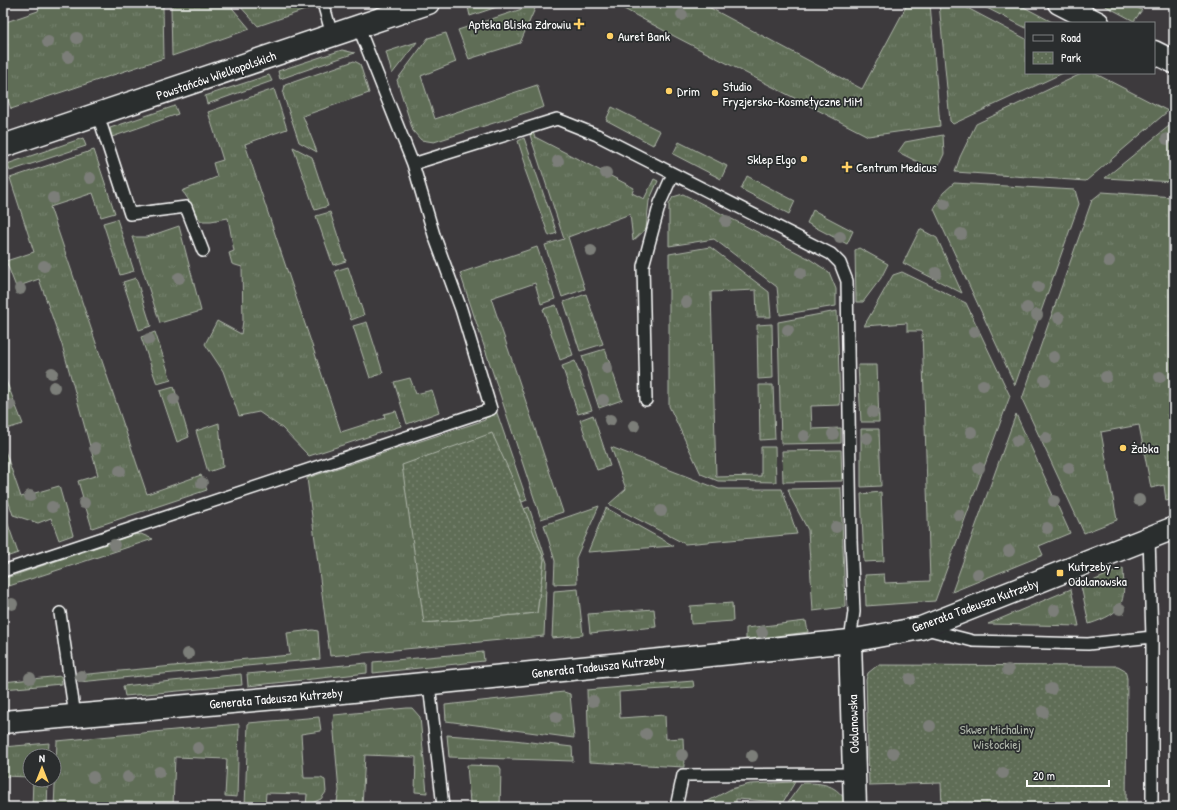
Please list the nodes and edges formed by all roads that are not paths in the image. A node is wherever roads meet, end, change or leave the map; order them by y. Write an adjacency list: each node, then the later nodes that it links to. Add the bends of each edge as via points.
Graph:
1 (323, 3): 6 (lane)
2 (428, 3): 5 (street, Powstańców Wielkopolskich)
3 (1059, 3): 4 (street)
4 (1096, 22)
5 (358, 26): 6 (street, Powstańców Wielkopolskich); 11 (lane)
6 (332, 35): 9 (street, Powstańców Wielkopolskich)
7 (1155, 52): 8 (street)
8 (1174, 62)
9 (98, 115): 10 (street, Powstańców Wielkopolskich); 13 (lane, via 130,214 186,207)
10 (3, 146)
11 (413, 164): 12 (lane, via 557,119 597,135); 17 (lane, via 491,409)
12 (673, 174): 14 (lane, via 660,203 643,266); 21 (lane, via 831,254 840,263 846,281 854,612)
13 (203, 251)
14 (646, 400)
15 (1174, 528): 16 (street, Generała Tadeusza Kutrzeby)
16 (1148, 538): 19 (street, Generała Tadeusza Kutrzeby); 20 (lane)
17 (3, 571)
18 (60, 613): 23 (lane)
19 (921, 628): 20 (lane, via 973,641 1088,644); 21 (street, Generała Tadeusza Kutrzeby)
20 (1152, 637): 29 (lane)
21 (850, 641): 22 (street, Generała Tadeusza Kutrzeby); 25 (street, Odolanowska)
22 (429, 684): 23 (street, Generała Tadeusza Kutrzeby); 26 (lane)
23 (75, 716): 24 (street, Generała Tadeusza Kutrzeby)
24 (3, 722)
25 (854, 774): 27 (lane, via 683,775); 28 (street, Odolanowska)
26 (443, 807)
27 (676, 807)
28 (855, 807)
29 (1152, 807)

